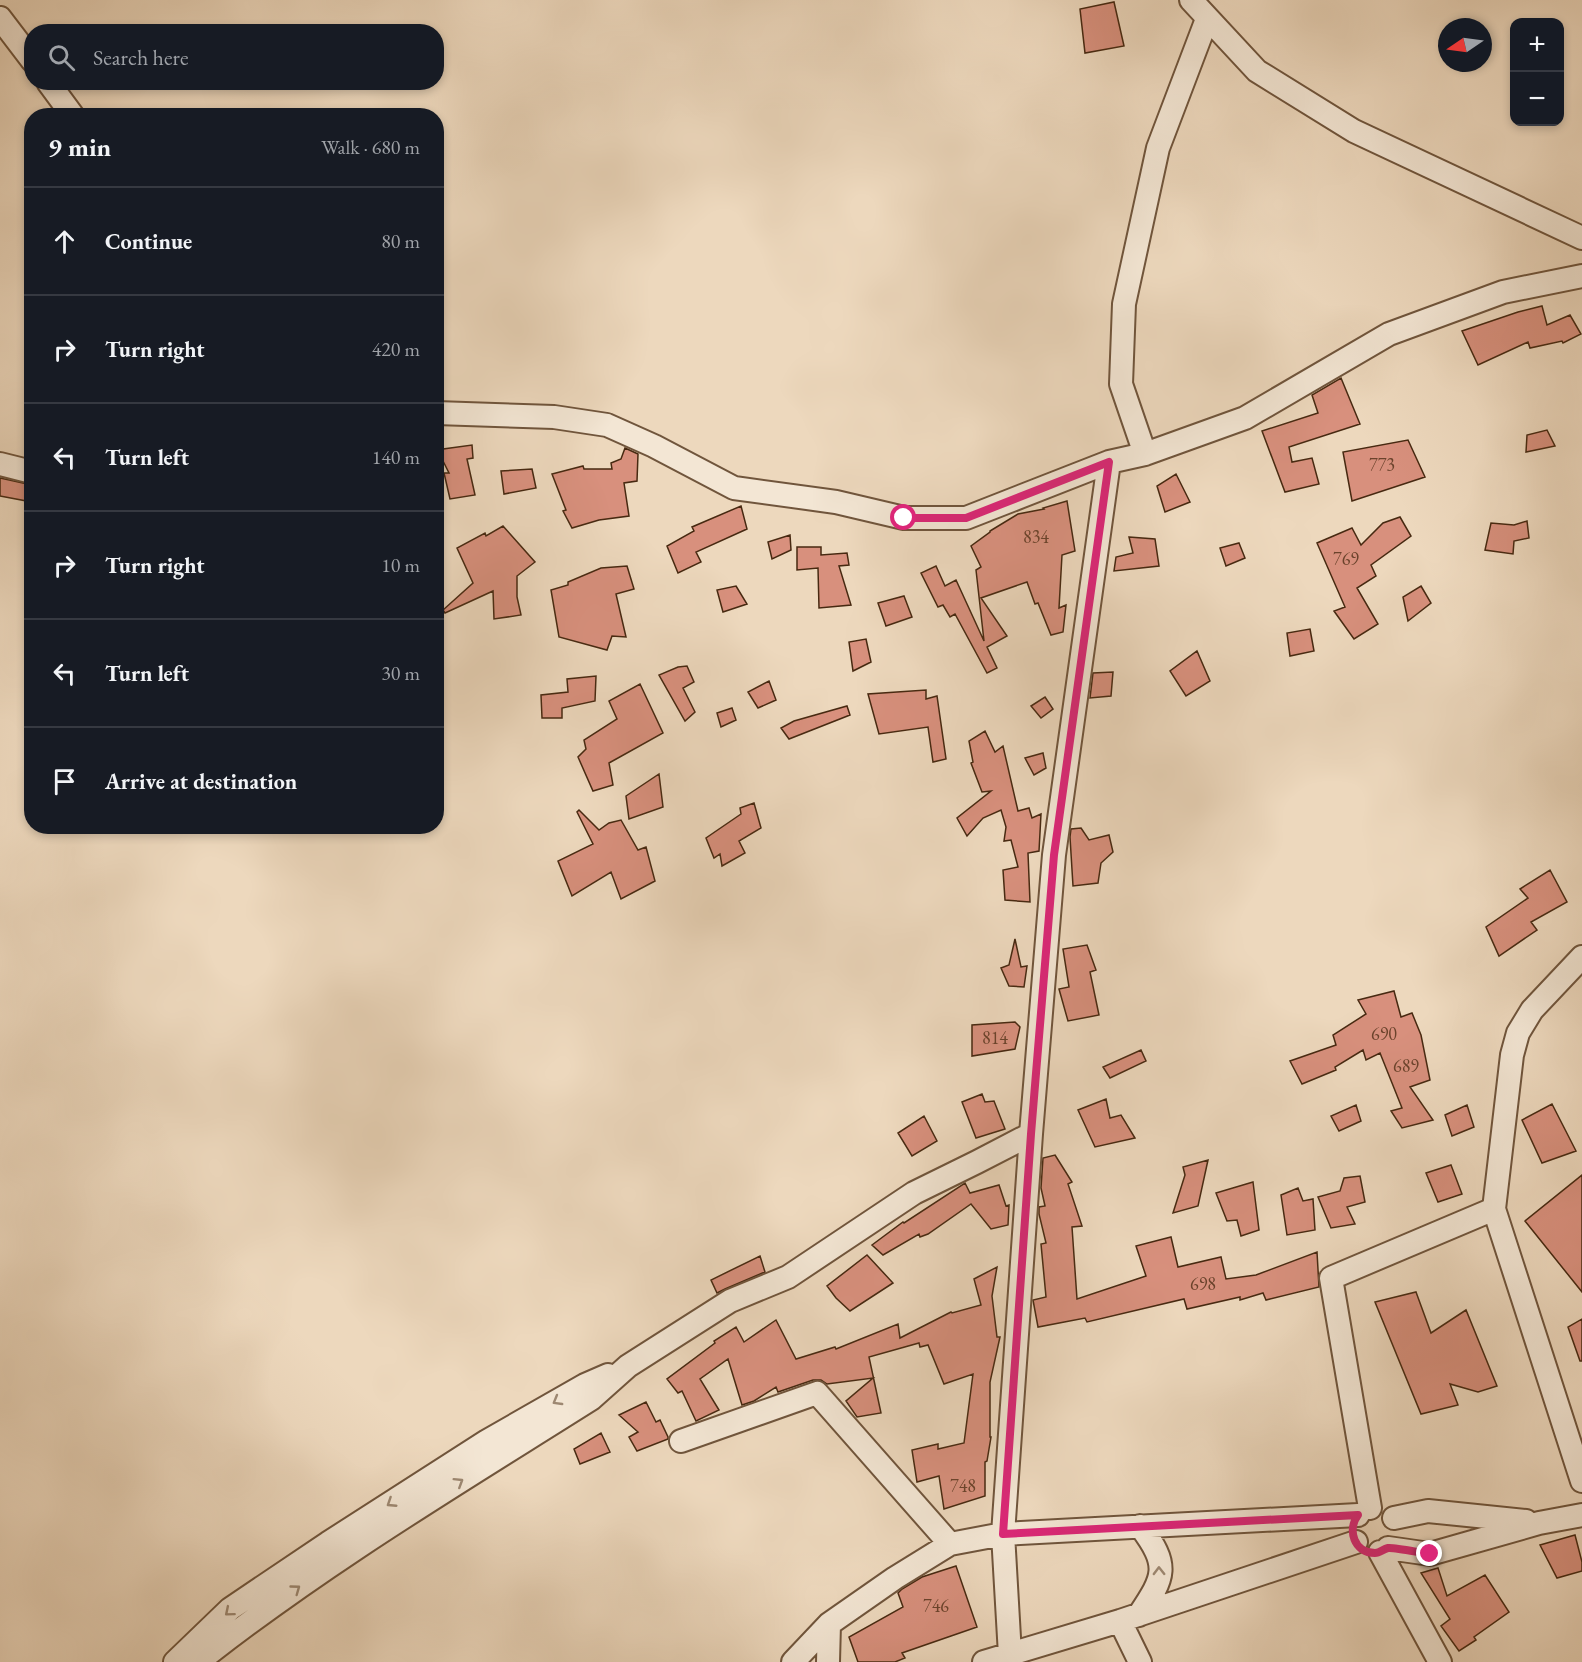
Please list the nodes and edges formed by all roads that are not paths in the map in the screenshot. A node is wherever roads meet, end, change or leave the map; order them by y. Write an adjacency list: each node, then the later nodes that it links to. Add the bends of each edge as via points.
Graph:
1 (1191, 0): 2 (street)
2 (1207, 19): 7 (street, via 1257,71 1354,131); 10 (street, via 1158,148 1124,304 1121,384)
3 (3, 31): 4 (street)
4 (24, 52)
5 (54, 90): 6 (street)
6 (67, 108)
7 (1582, 238)
8 (1582, 276): 10 (street, via 1503,292 1389,333 1245,418)
9 (444, 413): 11 (street, via 554,417 607,425 734,488 836,502 904,518 966,518)
10 (1145, 454): 11 (street)
11 (1109, 462): 16 (street, via 1054,855)
12 (0, 465): 13 (street)
13 (24, 470)
14 (1582, 957): 15 (street)
15 (1572, 974): 17 (street, via 1532,1010 1518,1033)
16 (1031, 1134): 18 (street, via 914,1193 788,1277 730,1301); 26 (street)
17 (1494, 1209): 20 (street); 21 (street, via 1331,1278)
18 (628, 1366): 33 (street, one-way to 33, via 585,1385 487,1440 231,1609); 34 (street, one-way to 18, via 321,1571 591,1399)
19 (681, 1442): 28 (street, via 817,1393)
20 (1582, 1481)
21 (1364, 1512): 23 (street, via 1383,1509); 25 (street); 27 (street, via 1353,1524)
22 (1582, 1515): 24 (street)
23 (1394, 1518): 24 (street, via 1428,1511); 29 (street, via 1397,1532)
24 (1539, 1523): 29 (street, via 1430,1554)
25 (1140, 1526): 26 (street); 30 (street, one-way to 25, via 1160,1580 1157,1551)
26 (1003, 1534): 28 (street); 32 (street)
27 (1356, 1542): 29 (street, via 1366,1551); 30 (street)
28 (950, 1544): 31 (street)
29 (1384, 1550): 39 (street)
30 (1130, 1618): 32 (street); 38 (street)
31 (829, 1624): 35 (street); 36 (street)
32 (1010, 1655): 37 (street)
33 (175, 1662)
34 (198, 1662)
35 (793, 1662)
36 (828, 1662)
37 (984, 1662)
38 (1140, 1662)
39 (1440, 1662)

